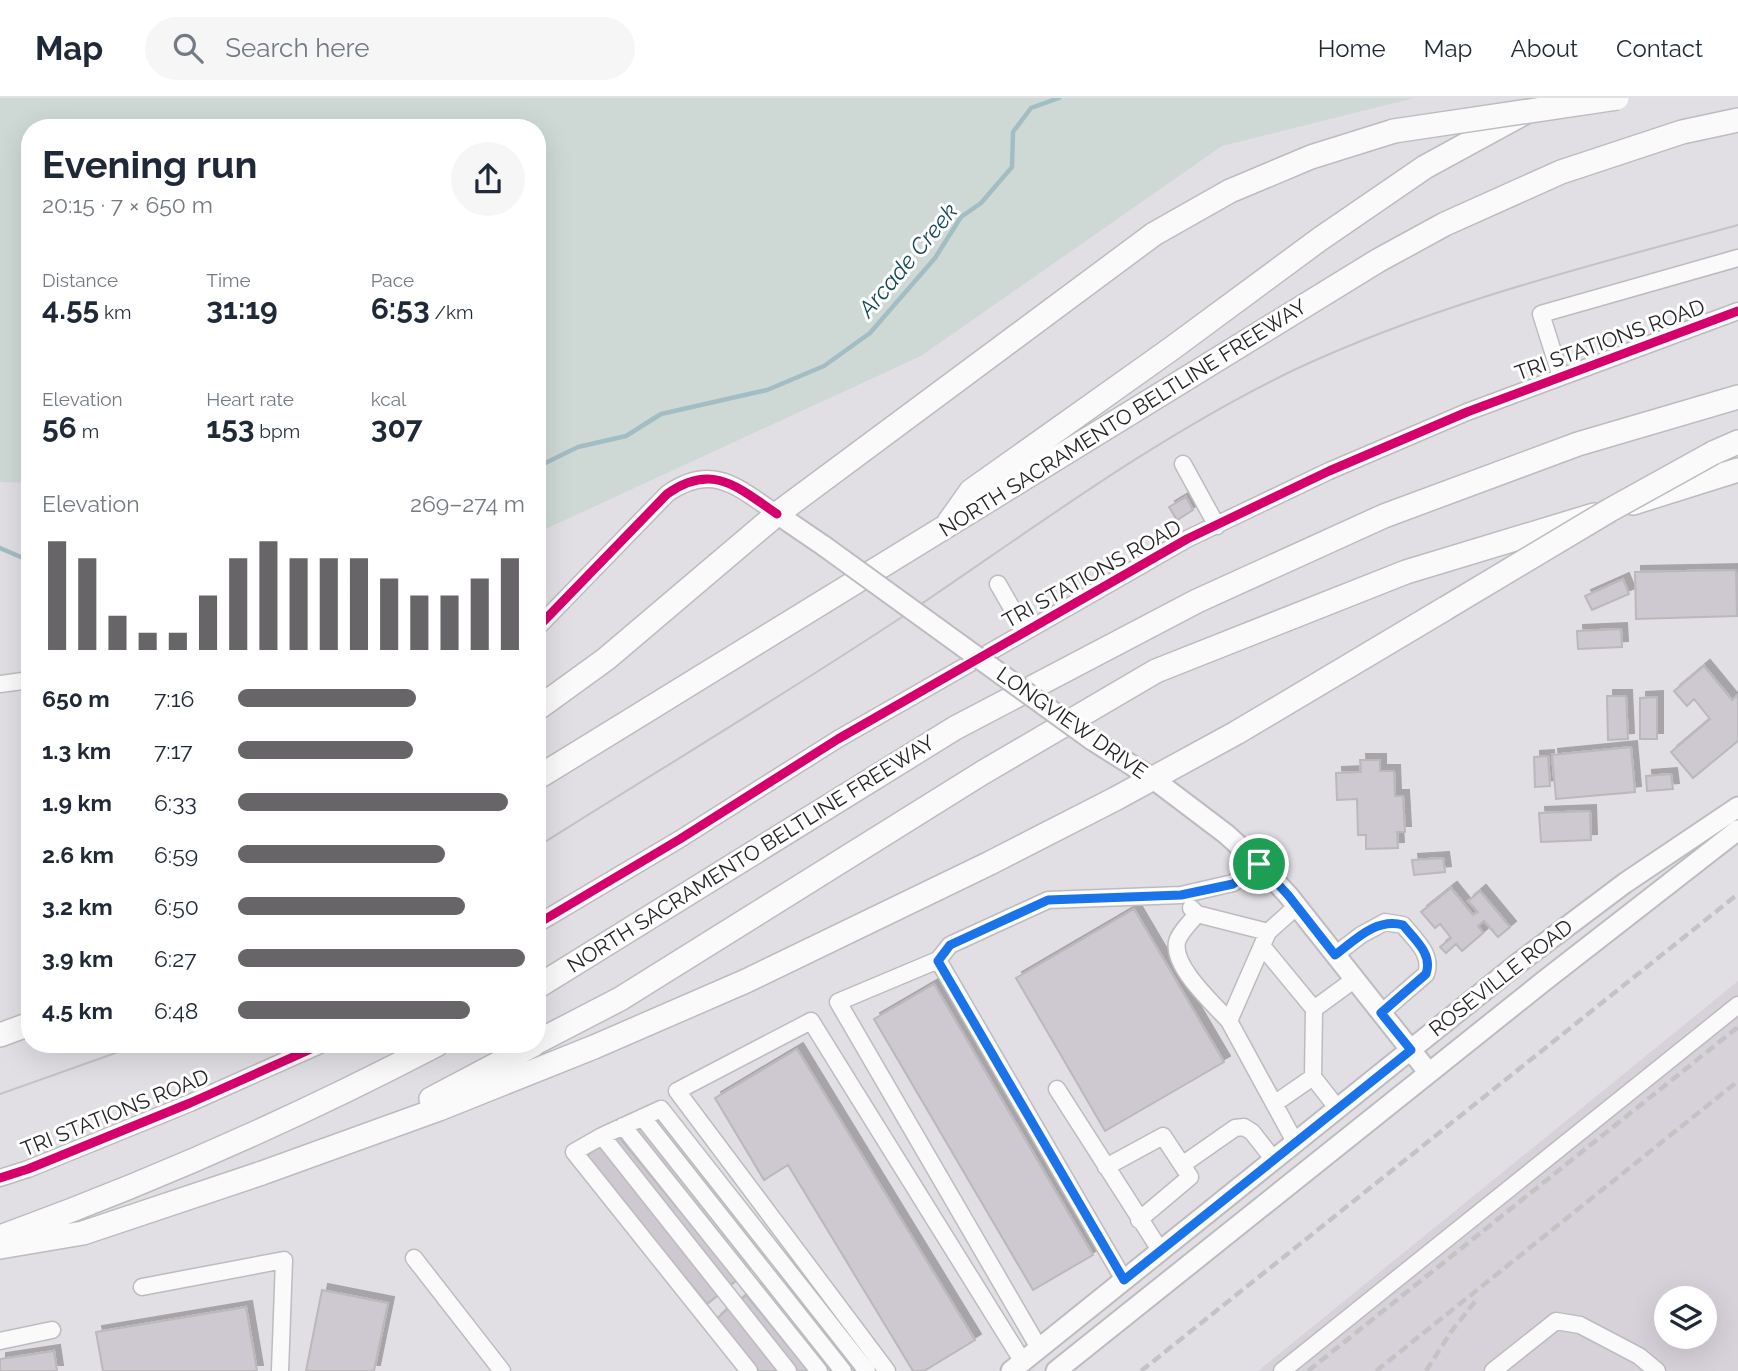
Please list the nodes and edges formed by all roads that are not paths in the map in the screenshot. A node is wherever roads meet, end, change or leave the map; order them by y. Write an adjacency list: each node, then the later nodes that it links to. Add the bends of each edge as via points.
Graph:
1 (1551, 98): 13 (highway, via 1424,167 1320,239 971,491)
2 (1617, 98): 11 (highway, bridge, via 1394,131 1311,157 1230,191 1154,234)
3 (1738, 120): 13 (highway, NORTH SACRAMENTO BELTLINE FREEWAY, via 1682,132 1561,172 1445,224)
4 (1738, 258): 6 (street, via 1541,314)
5 (1738, 311): 6 (street, TRI STATIONS ROAD)
6 (1561, 377): 12 (street, TRI STATIONS ROAD, via 1341,466)
7 (1738, 397): 33 (highway, NORTH SACRAMENTO BELTLINE FREEWAY, via 1578,444 1384,516 1197,601 955,728)
8 (1738, 442): 21 (highway, bridge, via 1610,510 1236,733)
9 (1183, 464): 12 (street)
10 (1738, 470): 40 (highway, via 1406,572 1156,671 982,773 620,999)
11 (776, 514): 15 (street, LONGVIEW DRIVE, via 722,480 694,479 679,485); 19 (highway, via 606,659); 21 (main road, LONGVIEW DRIVE, bridge)
12 (1217, 526): 16 (street, TRI STATIONS ROAD)
13 (943, 530): 20 (highway, NORTH SACRAMENTO BELTLINE FREEWAY)
14 (998, 584): 16 (street)
15 (546, 619)
16 (1025, 631): 28 (street, TRI STATIONS ROAD, via 838,739)
17 (21, 681): 18 (street)
18 (0, 684)
19 (546, 702)
20 (546, 773)
21 (1152, 778): 24 (main road, LONGVIEW DRIVE); 53 (highway, via 990,863 746,981 594,1047)
22 (1738, 807): 41 (main road, ROSEVILLE ROAD, via 1625,883)
23 (1738, 830): 45 (main road, ROSEVILLE ROAD)
24 (1259, 864): 25 (street, via 1233,884); 26 (main road, LONGVIEW DRIVE)
25 (1181, 895): 27 (street); 31 (street, via 1048,900 950,945)
26 (1297, 906): 29 (street); 30 (main road, LONGVIEW DRIVE)
27 (1197, 914): 29 (street); 37 (street, via 1177,941 1178,955 1187,974)
28 (546, 919)
29 (1265, 939): 35 (street); 37 (street)
30 (1335, 955): 32 (main road, LONGVIEW DRIVE); 36 (street, via 1385,922 1403,925 1427,955 1426,974)
31 (938, 961): 64 (street); 68 (street, via 838,1002)
32 (1355, 979): 35 (street); 36 (main road, LONGVIEW DRIVE)
33 (546, 981)
34 (1738, 1005): 79 (street)
35 (1314, 1009): 46 (street)
36 (1381, 1013): 41 (main road, LONGVIEW DRIVE)
37 (1229, 1021): 48 (street)
38 (21, 1027): 39 (highway)
39 (0, 1035)
40 (546, 1038)
41 (1411, 1050): 45 (main road, LONGVIEW DRIVE); 49 (main road, ROSEVILLE ROAD)
42 (302, 1053): 58 (street, TRI STATIONS ROAD)
43 (421, 1053): 60 (highway, via 218,1149)
44 (518, 1053): 53 (highway)
45 (1429, 1073): 78 (main road, ROSEVILLE ROAD)
46 (1314, 1077): 48 (street); 49 (street)
47 (1057, 1089): 57 (street)
48 (1274, 1104): 54 (street)
49 (1338, 1109): 54 (main road, ROSEVILLE ROAD)
50 (643, 1118): 51 (street); 75 (street); 76 (street, via 661,1109)
51 (623, 1126): 52 (street); 74 (street)
52 (602, 1136): 72 (street, via 574,1152); 73 (street)
53 (354, 1140): 61 (highway, via 83,1233)
54 (1296, 1142): 55 (main road, ROSEVILLE ROAD)
55 (1274, 1160): 56 (street, via 1244,1127 1235,1128); 62 (main road, ROSEVILLE ROAD)
56 (1182, 1165): 57 (street, via 1163,1136); 59 (street, via 1190,1177)
57 (1106, 1167): 59 (street)
58 (0, 1178)
59 (1139, 1220): 62 (street)
60 (0, 1237)
61 (0, 1247)
62 (1160, 1250): 64 (main road, ROSEVILLE ROAD)
63 (414, 1258): 71 (street)
64 (1124, 1280): 68 (main road, ROSEVILLE ROAD)
65 (142, 1287): 70 (street, via 284,1260)
66 (52, 1330): 67 (street)
67 (0, 1341)
68 (1039, 1349): 69 (main road, ROSEVILLE ROAD)
69 (1017, 1366): 77 (street, via 811,1021 677,1091)
70 (279, 1371)
71 (502, 1371)
72 (749, 1371)
73 (788, 1371)
74 (819, 1371)
75 (843, 1371)
76 (867, 1371)
77 (887, 1371)
78 (1056, 1371)
79 (1282, 1371)
80 (1493, 1371): 81 (street, via 1556,1321 1580,1325 1639,1356)
81 (1657, 1371)

